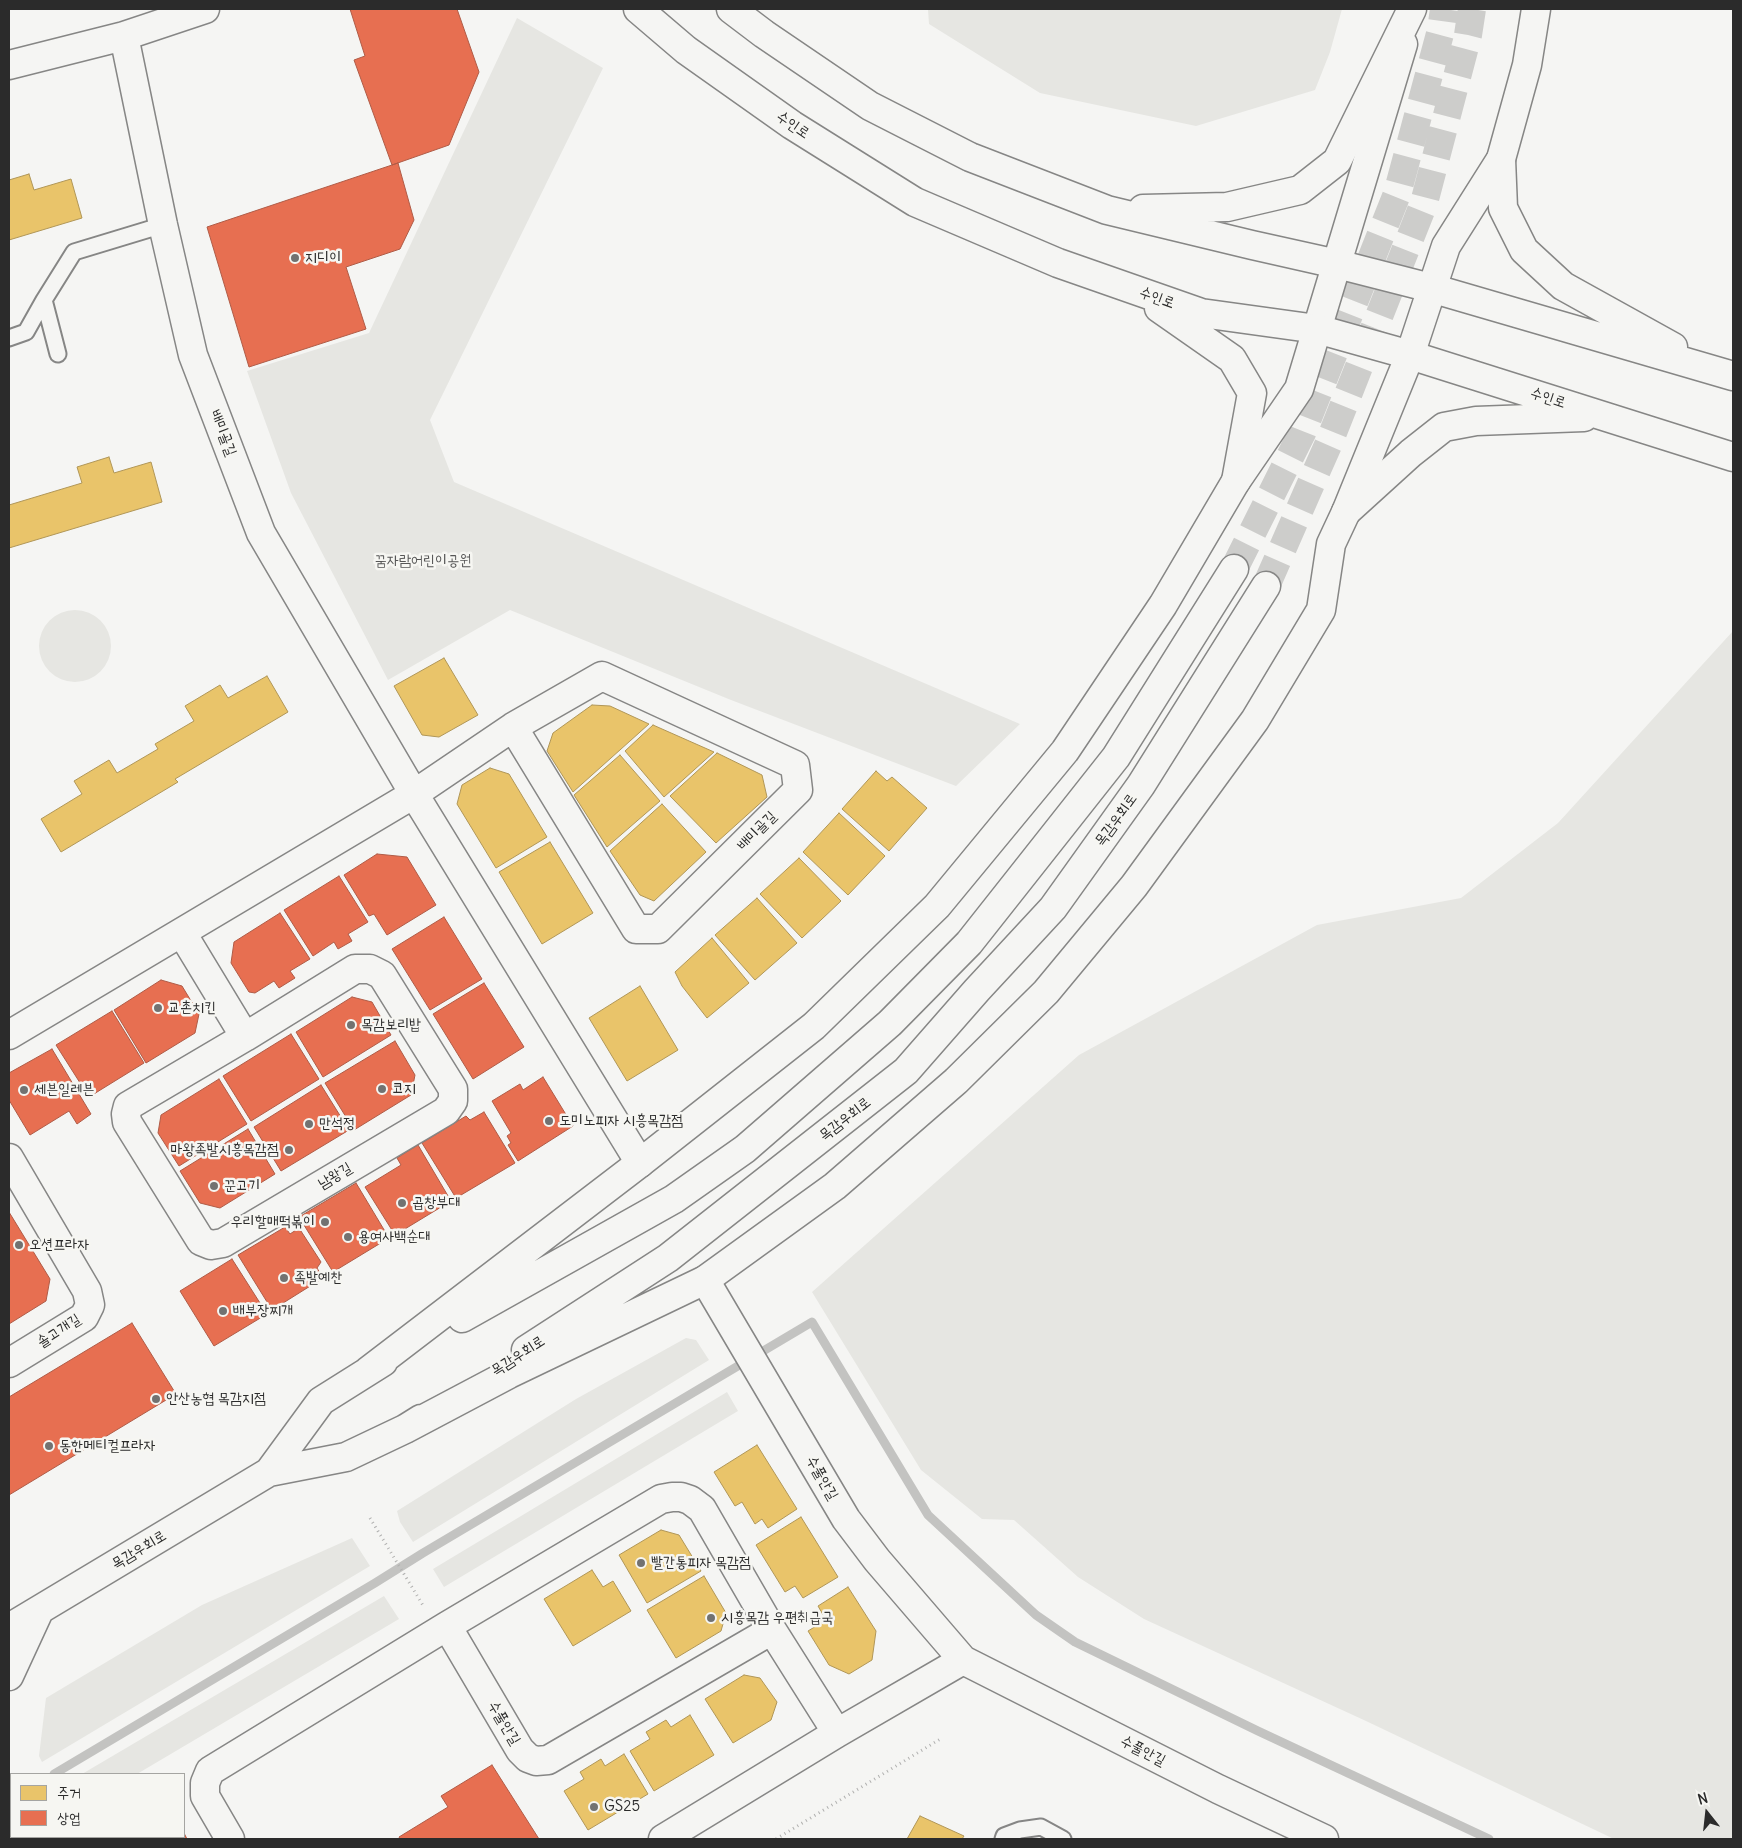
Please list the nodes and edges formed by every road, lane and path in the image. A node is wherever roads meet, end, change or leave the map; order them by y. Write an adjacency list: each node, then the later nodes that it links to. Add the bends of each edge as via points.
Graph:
1 (205, 9): 6 (main road)
2 (638, 9): 12 (main road, 수인로, via 686,50 792,125 915,202 1058,263)
3 (731, 9): 9 (main road, via 870,106 970,157)
4 (1413, 9): 9 (main road, via 1337,161 1300,190 1227,207); 11 (main road)
5 (1536, 9): 8 (main road, via 1527,65)
6 (124, 36): 7 (main road); 10 (main road, 배미골길)
7 (9, 65)
8 (1501, 159): 13 (main road, via 1446,246); 19 (main road, via 1503,208 1524,250 1563,286)
9 (1107, 210): 11 (main road)
10 (163, 225): 14 (lane, via 74,252); 27 (main road, 배미골길, via 193,355 261,534)
11 (1337, 264): 13 (main road); 15 (main road)
12 (1131, 288): 15 (main road, 수인로, via 1201,313); 22 (main road, via 1232,359 1252,393)
13 (1431, 288): 18 (main road); 19 (main road)
14 (44, 300): 16 (lane, via 26,332); 17 (lane)
15 (1317, 329): 18 (main road, 수인로); 22 (main road, via 1298,389)
16 (9, 338)
17 (58, 354)
18 (1410, 355): 20 (main road, 수인로); 23 (main road)
19 (1726, 374)
20 (1606, 417): 21 (main road, 수인로); 23 (main road, via 1476,421 1444,427)
21 (1733, 457)
22 (1236, 482): 32 (main road, via 1163,605 1065,751 937,906 814,1026)
23 (1346, 512): 33 (main road, via 1331,544 1321,610 1255,720 1134,886 1046,992 956,1081 835,1186)
24 (1234, 569): 35 (main road, 목감우회로, via 1116,758 969,943 890,1023 745,1149 674,1199)
25 (1266, 586): 36 (main road, 목감우회로, via 1141,785 1053,908 906,1071 668,1258)
26 (513, 727): 26 (main road, 배미골길, via 602,676 795,765 798,790 658,929 636,929); 27 (main road, 배미골길)
27 (414, 794): 28 (main road); 32 (main road, 배미골길)
28 (182, 933): 29 (main road); 30 (main road)
29 (9, 1035)
30 (245, 1037): 30 (main road, 남왕길, via 355,969 370,968 382,975 453,1089 453,1101 446,1111 223,1243 211,1245 201,1241 127,1122 126,1114 128,1106)
31 (9, 1158): 34 (main road, 솔고개길, via 87,1291 90,1305 84,1317)
32 (640, 1163): 35 (main road)
33 (705, 1280): 36 (main road, via 510,1374); 44 (main road, 수풀안길, via 846,1519)
34 (9, 1363)
35 (368, 1371): 37 (main road, 목감우회로, via 320,1401)
36 (405, 1429): 37 (main road, 목감우회로, via 346,1457)
37 (269, 1472): 40 (main road, 목감우회로)
38 (370, 1518): 39 (path)
39 (423, 1606)
40 (39, 1611): 42 (main road, 목감우회로); 45 (main road)
41 (447, 1626): 43 (main road, via 661,1499 681,1497 702,1509); 43 (main road, 수풀안길, via 520,1750 536,1761 548,1760); 48 (main road, via 210,1771 204,1796)
42 (9, 1628)
43 (772, 1630): 46 (main road)
44 (963, 1660): 46 (main road); 53 (main road, 수풀안길)
45 (9, 1676)
46 (837, 1733): 49 (main road)
47 (942, 1738): 50 (path)
48 (230, 1839)
49 (663, 1839)
50 (776, 1839)
51 (1003, 1839): 52 (lane, via 1020,1830 1042,1827)
52 (1062, 1839)
53 (1324, 1839)

